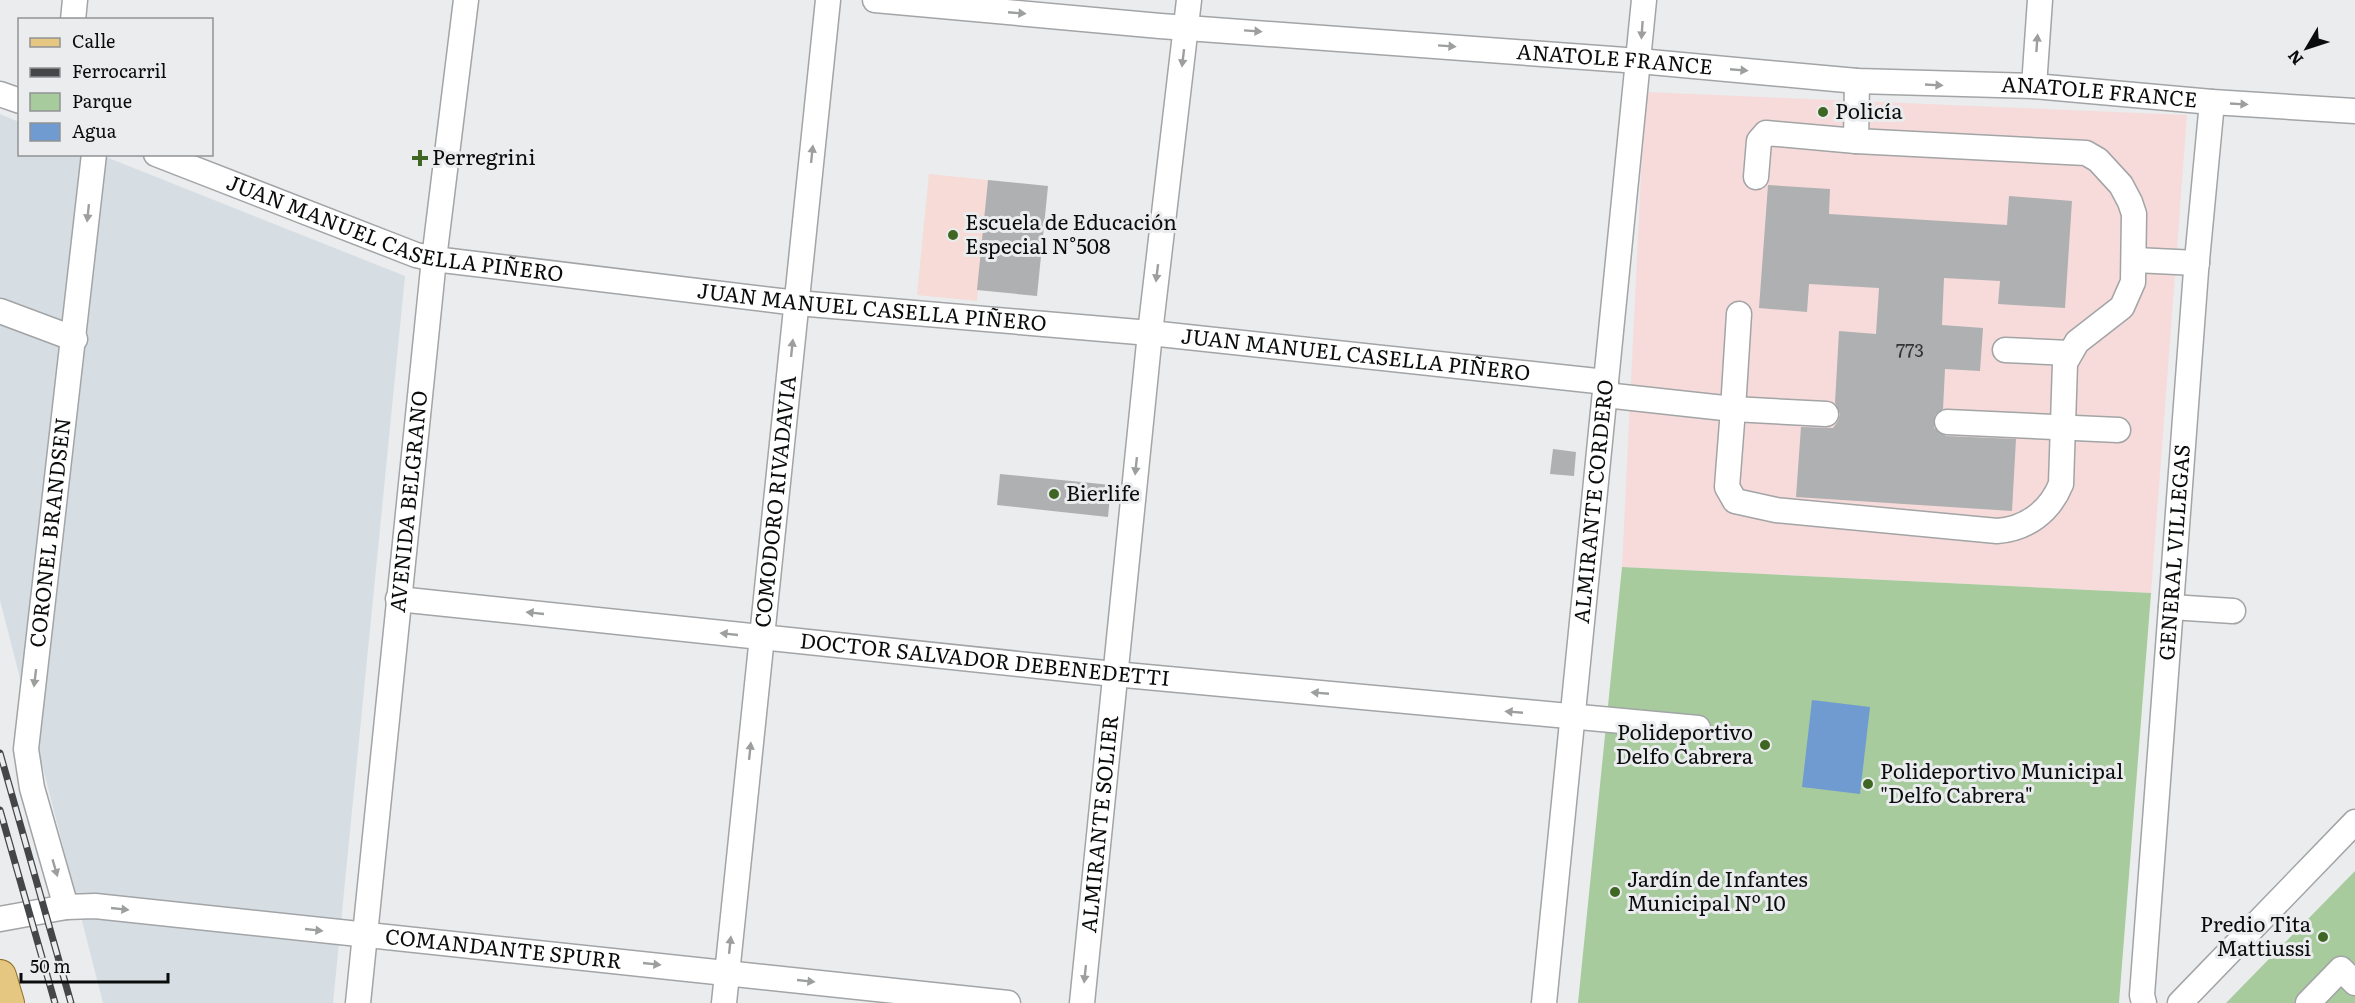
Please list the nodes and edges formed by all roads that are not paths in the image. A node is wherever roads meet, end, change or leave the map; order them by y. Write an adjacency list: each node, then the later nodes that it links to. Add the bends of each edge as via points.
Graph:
1 (75, 0): 8 (street)
2 (466, 0): 21 (street, AVENIDA BELGRANO)
3 (828, 0): 24 (street, COMODORO RIVADAVIA, one-way to 3)
4 (875, 0): 9 (street, ANATOLE FRANCE, one-way to 9)
5 (1189, 0): 9 (street, ALMIRANTE SOLIER)
6 (1644, 0): 10 (street, ALMIRANTE CORDERO, one-way to 10)
7 (2040, 0): 12 (street, one-way to 7)
8 (73, 18)
9 (1186, 26): 10 (street, ANATOLE FRANCE, one-way to 10); 27 (street, ALMIRANTE SOLIER, one-way to 27)
10 (1639, 61): 11 (street, ANATOLE FRANCE, one-way to 11); 31 (street, ALMIRANTE CORDERO)
11 (1857, 81): 12 (street, ANATOLE FRANCE, one-way to 12); 17 (street)
12 (2034, 86): 15 (street, ANATOLE FRANCE)
13 (0, 94): 14 (street)
14 (18, 100)
15 (2212, 102): 16 (street, ANATOLE FRANCE, one-way to 16); 23 (street, GENERAL VILLEGAS)
16 (2355, 111)
17 (1856, 141): 20 (street, via 1766,133 1759,141); 22 (street, via 2086,153 2121,185 2130,202)
18 (94, 156): 28 (street, CORONEL BRANDSEN, one-way to 28)
19 (161, 156): 21 (street, JUAN MANUEL CASELLA PIÑERO)
20 (1756, 177)
21 (434, 259): 24 (street, JUAN MANUEL CASELLA PIÑERO); 37 (street, AVENIDA BELGRANO)
22 (2135, 260): 23 (street); 30 (street, via 2133,282 2122,307 2077,342)
23 (2197, 263): 38 (street, GENERAL VILLEGAS)
24 (797, 303): 27 (street, JUAN MANUEL CASELLA PIÑERO); 40 (street, COMODORO RIVADAVIA, one-way to 24)
25 (0, 310): 28 (street)
26 (1738, 314): 32 (street)
27 (1150, 333): 31 (street, JUAN MANUEL CASELLA PIÑERO); 41 (street, ALMIRANTE SOLIER, one-way to 41)
28 (75, 339): 45 (street, CORONEL BRANDSEN, one-way to 45, via 26,749 32,788)
29 (2005, 350): 30 (street)
30 (2069, 353): 35 (street)
31 (1606, 388): 32 (street, JUAN MANUEL CASELLA PIÑERO); 42 (street, ALMIRANTE CORDERO)
32 (1733, 409): 33 (street, JUAN MANUEL CASELLA PIÑERO); 35 (street, via 1727,487 1735,501 1776,510 1997,531 2020,527 2056,497 2061,484)
33 (1826, 414)
34 (1947, 422): 35 (street)
35 (2063, 427): 36 (street)
36 (2118, 430)
37 (398, 599): 40 (street, DOCTOR SALVADOR DEBENEDETTI, one-way to 37); 47 (street, AVENIDA BELGRANO)
38 (2171, 607): 39 (street); 57 (street, GENERAL VILLEGAS)
39 (2233, 611)
40 (762, 637): 41 (street, DOCTOR SALVADOR DEBENEDETTI); 48 (street, COMODORO RIVADAVIA, one-way to 40)
41 (1114, 674): 42 (street, DOCTOR SALVADOR DEBENEDETTI, one-way to 41); 55 (street, ALMIRANTE SOLIER, one-way to 55)
42 (1572, 718): 43 (street, DOCTOR SALVADOR DEBENEDETTI); 56 (street, ALMIRANTE CORDERO)
43 (1698, 728)
44 (2355, 822): 58 (street)
45 (66, 907): 46 (street, COMANDANTE SPURR); 47 (street, COMANDANTE SPURR, one-way to 47, via 96,906)
46 (0, 919)
47 (364, 935): 48 (street, COMANDANTE SPURR, one-way to 48); 52 (street, AVENIDA BELGRANO)
48 (727, 972): 53 (street, COMODORO RIVADAVIA); 54 (street, COMANDANTE SPURR, one-way to 54)
49 (0, 976): 51 (main road)
50 (2355, 983): 59 (street, via 2341,969)
51 (8, 1003)
52 (358, 1003)
53 (724, 1003)
54 (1008, 1003)
55 (1082, 1003)
56 (1544, 1003)
57 (2144, 1003)
58 (2180, 1003)
59 (2308, 1003)

